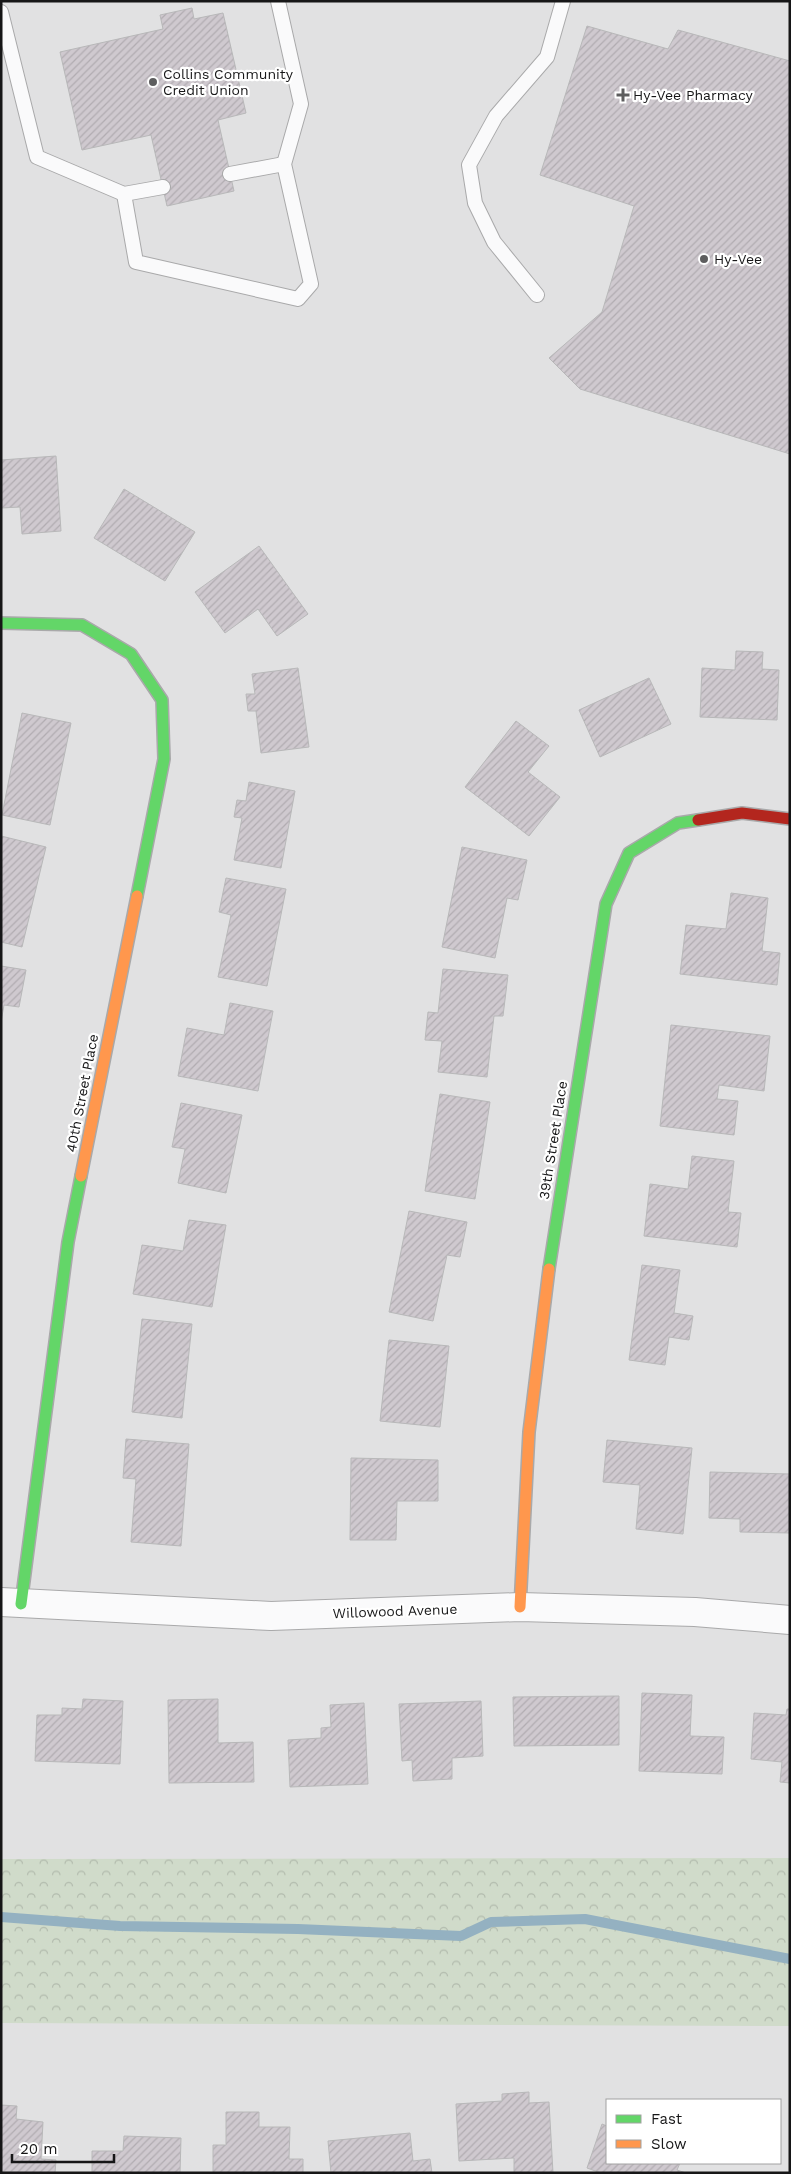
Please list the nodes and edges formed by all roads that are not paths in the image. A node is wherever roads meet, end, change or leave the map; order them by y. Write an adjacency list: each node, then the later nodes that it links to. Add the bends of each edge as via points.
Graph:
1 (278, 1): 4 (lane, via 301,104)
2 (563, 1): 8 (lane, via 547,57 496,116 469,165 475,203 494,242)
3 (1, 12): 7 (lane, via 37,156)
4 (284, 164): 5 (lane); 7 (lane, via 311,284 298,299 136,262)
5 (230, 174)
6 (163, 187): 7 (lane)
7 (124, 194)
8 (538, 295)
9 (1, 623): 11 (street, 40th Street Place, via 82,625 131,654 162,700 164,759 68,1242)
10 (790, 819): 12 (street, 39th Street Place, via 742,813 678,823 629,854 606,904 548,1276 529,1432)
11 (11, 1603): 12 (street, Willowood Avenue, via 271,1616)
12 (520, 1607): 13 (street, Willowood Avenue, via 695,1612)
13 (790, 1620)

